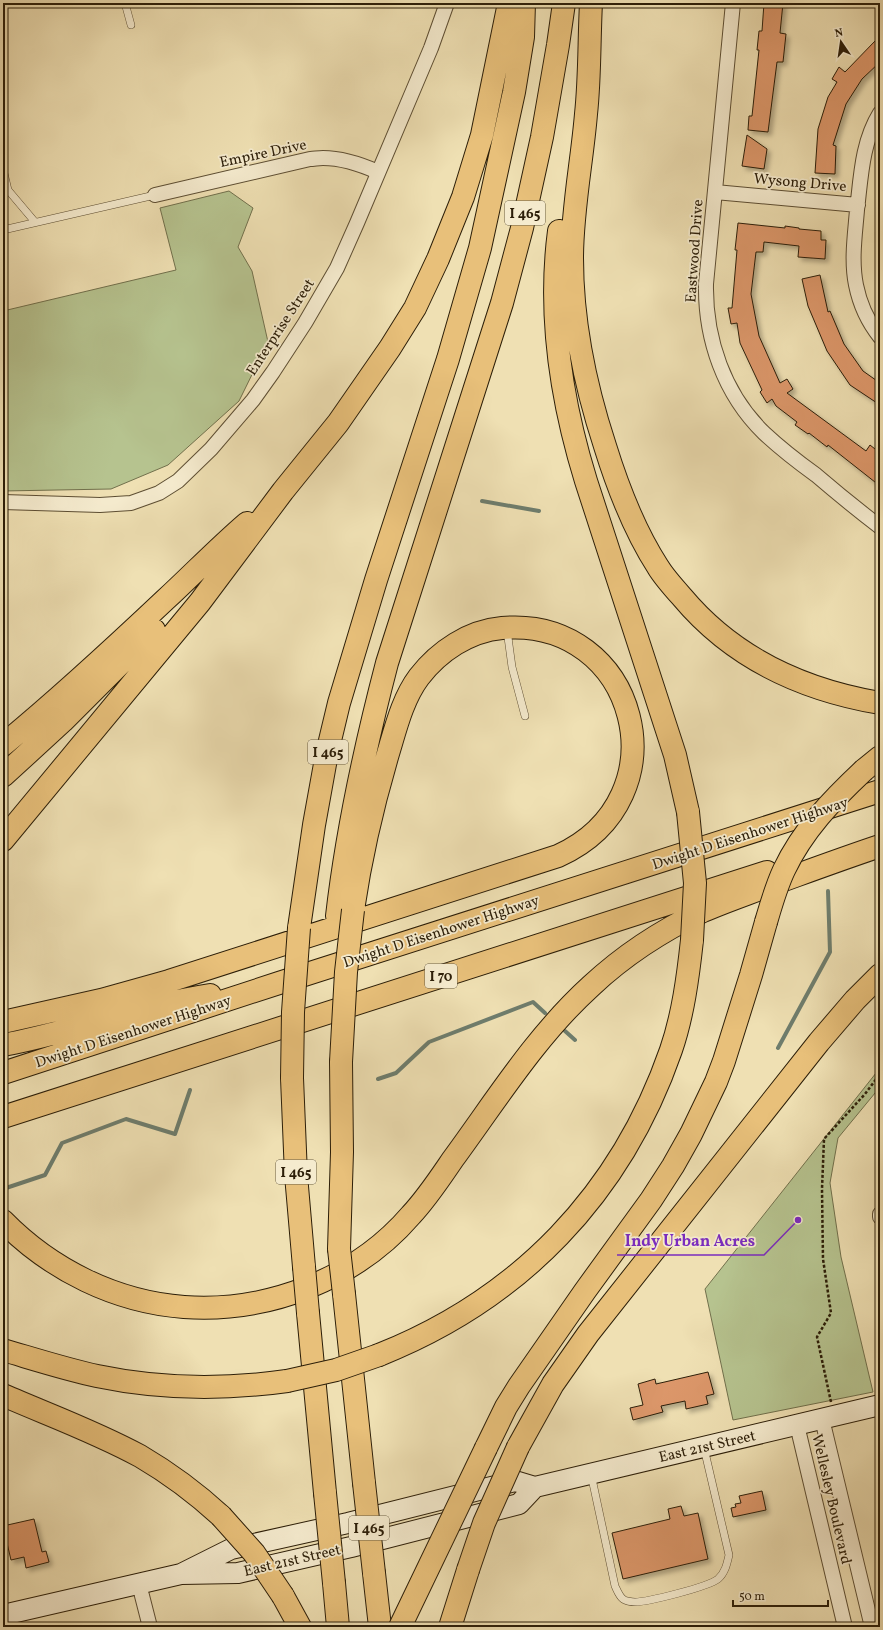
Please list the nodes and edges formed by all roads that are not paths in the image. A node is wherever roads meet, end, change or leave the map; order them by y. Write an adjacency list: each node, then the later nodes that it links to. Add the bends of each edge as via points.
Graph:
1 (126, 3): 8 (lane)
2 (447, 3): 11 (street, Enterprise Street, via 431,48)
3 (509, 3): 18 (highway, via 482,135 463,197 438,259 415,308 390,348 338,423)
4 (524, 3): 51 (highway, I 465, bridge, via 523,37 514,92 480,248 448,359 339,703 314,825 299,928 293,1012 292,1078 296,1175)
5 (564, 3): 32 (highway, I 465, via 542,137 522,228 488,349 378,696 353,808)
6 (590, 3): 23 (highway, via 587,112 572,238 574,306 581,358 594,415 627,506 659,569 688,604 738,649 773,670 810,685); 40 (highway, bridge, via 558,236 556,300 560,368 574,441 675,755 688,812 695,883 692,940 683,1004 669,1055 645,1115 600,1189 525,1269 448,1323 379,1355 336,1370 287,1381 216,1387 148,1384 95,1375)
7 (733, 3): 12 (street, Eastwood Drive)
8 (131, 26)
9 (880, 113): 14 (street, Wysong Drive, via 870,131 865,148)
10 (3, 169): 15 (lane, via 8,190)
11 (378, 172): 13 (street, Empire Drive, via 344,160 310,159); 19 (street, Enterprise Street, via 337,268 290,348 234,422 178,481 158,493 131,503 100,505)
12 (715, 192): 14 (street, Wysong Drive); 20 (street, Eastwood Drive, via 706,307 714,347 726,380 745,411 764,433)
13 (155, 195): 15 (lane)
14 (858, 205): 17 (street, via 853,251 856,287 866,314)
15 (35, 222): 16 (lane)
16 (3, 230)
17 (880, 338)
18 (283, 491): 21 (highway); 25 (highway, via 214,551 72,686)
19 (3, 502)
20 (880, 527)
21 (233, 557): 27 (highway, via 191,593 63,721); 30 (highway, via 196,608)
22 (506, 628): 24 (lane, via 512,667); 32 (highway, via 472,635 452,646 426,668 411,690 378,786); 35 (highway, via 538,629 567,639 587,651 599,663 611,677 622,697 633,736 630,773 614,811 594,834 574,848 551,858 183,977)
23 (880, 703)
24 (525, 716)
25 (3, 745)
26 (872, 764): 53 (highway, bridge, via 821,812 800,840 784,871 766,922 724,1061 691,1134 664,1180 506,1406)
27 (3, 776)
28 (880, 791): 34 (highway, Dwight D Eisenhower Highway)
29 (880, 836): 38 (highway, I 70)
30 (3, 840)
31 (880, 846): 39 (highway, via 702,912 657,937 612,968 569,1007 533,1047 411,1216 374,1250 336,1275 314,1285 269,1300 236,1307 202,1308 135,1300 103,1289 64,1269 20,1238)
32 (345, 913): 52 (highway, I 465, bridge, via 333,952 335,1064 329,1133)
33 (880, 975): 54 (highway, bridge, via 819,1042 588,1334 550,1389 518,1447 484,1523)
34 (279, 983): 36 (highway, via 179,999); 37 (highway, Dwight D Eisenhower Highway)
35 (3, 1022)
36 (3, 1045)
37 (3, 1073)
38 (3, 1117)
39 (3, 1221)
40 (3, 1350)
41 (3, 1395): 50 (highway, bridge, via 116,1444 191,1490 220,1516 254,1553)
42 (880, 1405): 43 (main road, East 21st Street)
43 (828, 1418): 44 (main road, East 21st Street); 56 (street, Wellesley Boulevard)
44 (797, 1425): 45 (main road, East 21st Street); 55 (street, Wellesley Boulevard)
45 (704, 1447): 46 (main road, East 21st Street); 46 (lane, via 729,1555 726,1569 718,1579 687,1591 635,1602 623,1599 615,1586)
46 (591, 1474): 47 (main road, East 21st Street, via 535,1487 519,1504 351,1547 238,1573 181,1574)
47 (139, 1584): 48 (main road, East 21st Street); 49 (street)
48 (3, 1615)
49 (150, 1627)
50 (300, 1627)
51 (338, 1627)
52 (380, 1627)
53 (400, 1627)
54 (450, 1627)
55 (846, 1627)
56 (872, 1627)

